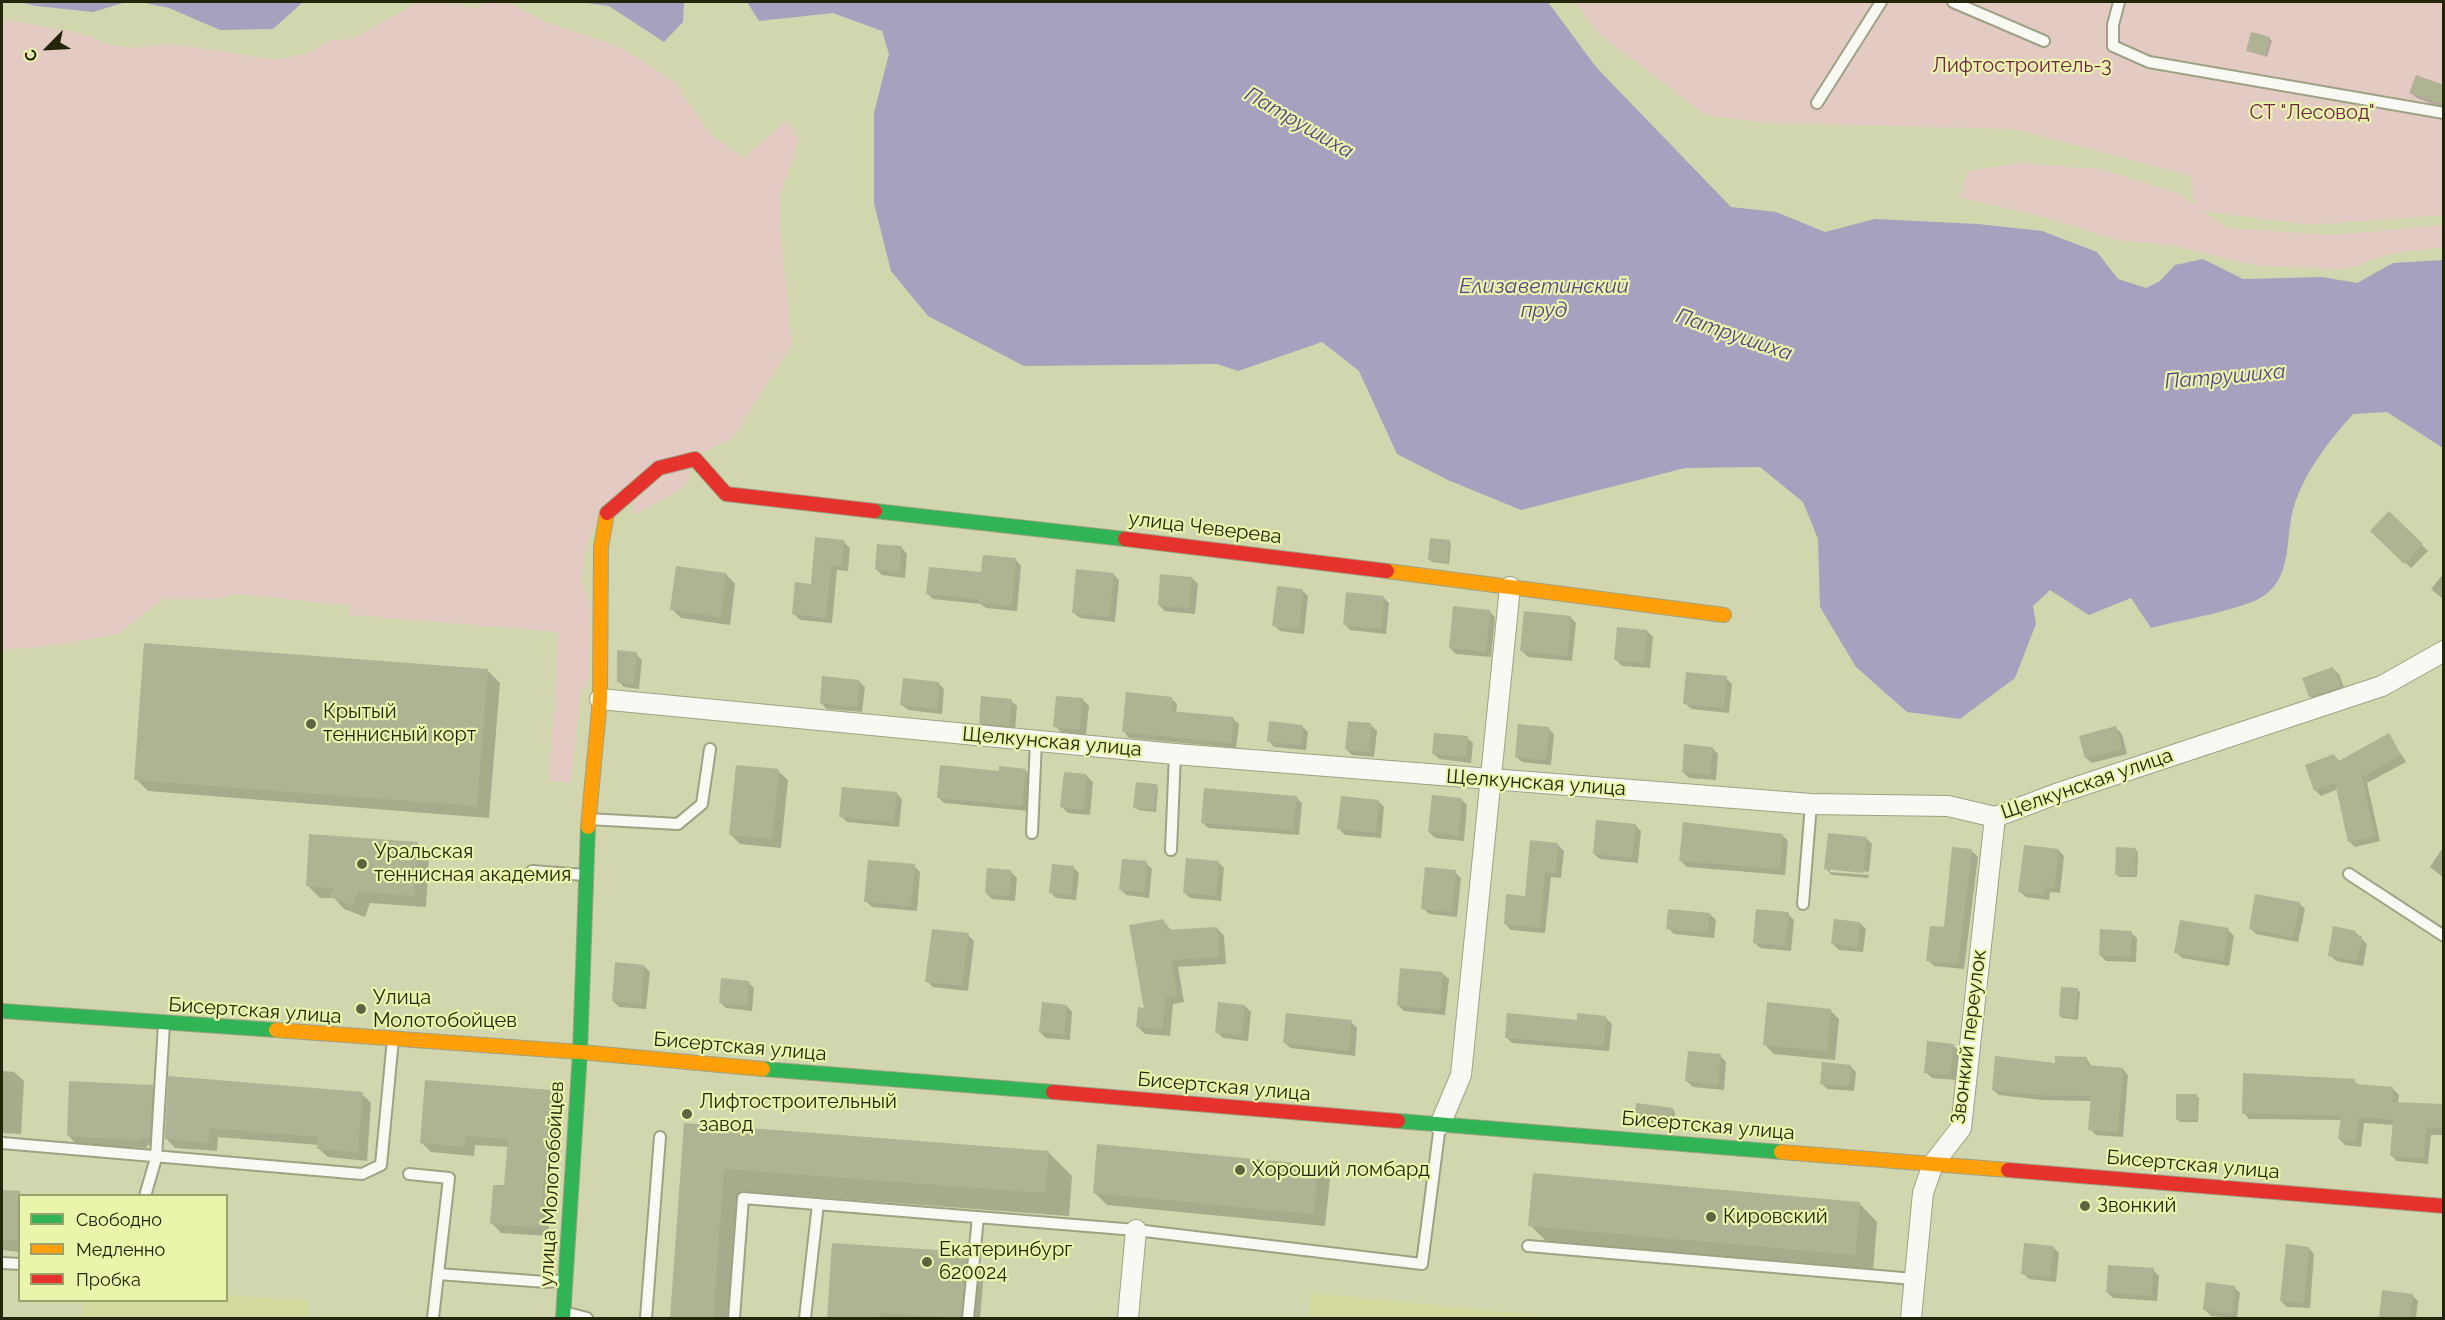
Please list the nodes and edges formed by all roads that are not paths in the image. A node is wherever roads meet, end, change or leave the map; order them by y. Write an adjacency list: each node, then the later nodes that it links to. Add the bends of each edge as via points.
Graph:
1 (1881, 2): 5 (lane)
2 (1953, 2): 4 (lane)
3 (2119, 2): 6 (lane, via 2113,46 2149,62)
4 (2044, 40)
5 (1817, 104)
6 (2444, 113)
7 (695, 459): 8 (main road, улица Чеверева, via 726,494 1233,551); 11 (main road, улица Молотобойцев, via 659,468 608,512 601,547)
8 (1510, 587): 9 (main road, улица Чеверева); 15 (street)
9 (1724, 615)
10 (2444, 651): 17 (street, Щелкунская улица, via 2382,686)
11 (600, 699): 12 (street, Щелкунская улица); 18 (main road, улица Молотобойцев)
12 (1036, 741): 14 (street, Щелкунская улица); 19 (lane)
13 (710, 749): 18 (lane, via 702,804 678,824)
14 (1175, 754): 15 (street, Щелкунская улица); 20 (lane)
15 (1491, 779): 16 (street, Щелкунская улица); 30 (street, via 1461,1075)
16 (1811, 804): 17 (street, Щелкунская улица, via 1948,806); 24 (lane)
17 (1995, 817): 34 (street, Звонкий переулок, via 1961,1128)
18 (588, 819): 22 (main road, улица Молотобойцев)
19 (1032, 833)
20 (1171, 850)
21 (532, 871): 22 (lane)
22 (585, 874): 29 (main road, улица Молотобойцев)
23 (2349, 874): 25 (lane)
24 (1803, 904)
25 (2444, 936)
26 (2, 1011): 27 (main road, Бисертская улица)
27 (164, 1024): 28 (main road, Бисертская улица); 33 (lane)
28 (393, 1039): 29 (main road, Бисертская улица); 33 (lane, via 381,1165 362,1174)
29 (580, 1052): 30 (main road, Бисертская улица); 46 (main road, улица Молотобойцев)
30 (1440, 1125): 34 (main road, Бисертская улица); 40 (lane, via 1422,1264)
31 (660, 1137): 50 (lane)
32 (2, 1143): 33 (lane)
33 (156, 1158): 36 (lane)
34 (1933, 1164): 38 (main road, Бисертская улица); 45 (street, Звонкий переулок, via 1920,1209)
35 (409, 1174): 44 (lane, via 448,1178)
36 (146, 1194)
37 (818, 1204): 39 (lane); 51 (lane, via 742,1198); 52 (lane)
38 (2444, 1206)
39 (978, 1217): 40 (lane); 53 (lane)
40 (1136, 1230): 54 (street)
41 (1528, 1246): 45 (lane)
42 (2, 1263): 43 (lane)
43 (18, 1264)
44 (438, 1274): 46 (lane); 48 (lane)
45 (1914, 1279): 55 (street, Звонкий переулок)
46 (566, 1280): 47 (main road, улица Молотобойцев)
47 (564, 1315): 49 (lane)
48 (433, 1318)
49 (587, 1318)
50 (646, 1318)
51 (734, 1318)
52 (806, 1318)
53 (968, 1318)
54 (1128, 1318)
55 (1911, 1318)

